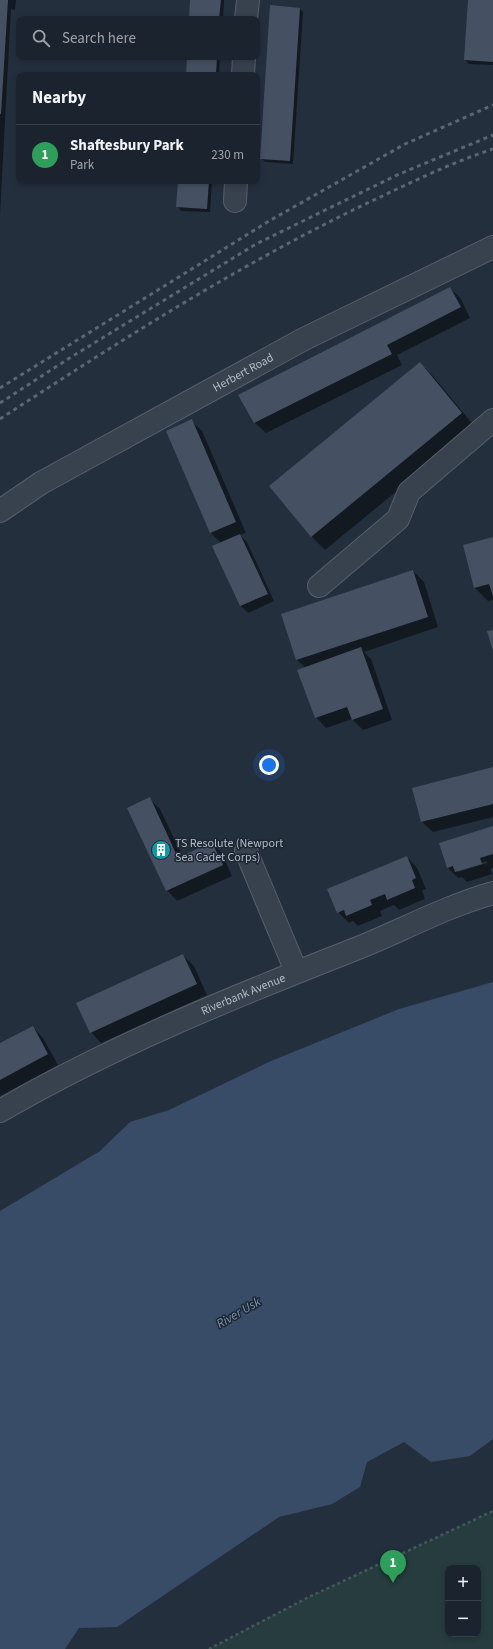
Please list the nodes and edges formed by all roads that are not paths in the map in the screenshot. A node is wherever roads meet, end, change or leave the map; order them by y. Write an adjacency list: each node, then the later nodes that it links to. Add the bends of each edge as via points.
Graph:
1 (248, 0): 2 (street)
2 (246, 16)
3 (244, 60): 4 (street)
4 (243, 72)
5 (493, 247): 7 (street, Herbert Road, via 304,339 41,483)
6 (493, 420): 8 (street, via 409,492 398,519)
7 (0, 510)
8 (319, 586)
9 (246, 851): 11 (street)
10 (493, 893): 11 (street, Riverbank Avenue)
11 (296, 971): 12 (street, Riverbank Avenue, via 120,1049)
12 (0, 1111)

